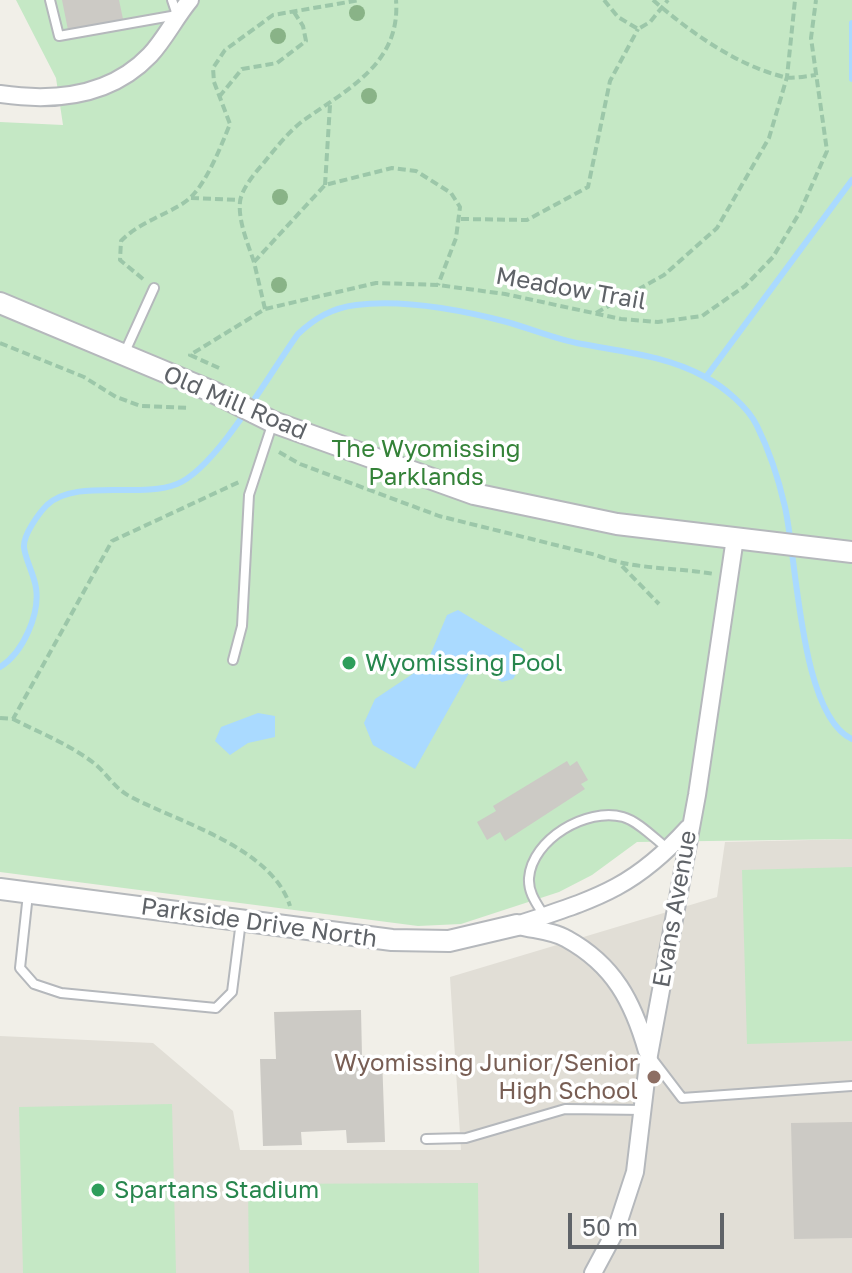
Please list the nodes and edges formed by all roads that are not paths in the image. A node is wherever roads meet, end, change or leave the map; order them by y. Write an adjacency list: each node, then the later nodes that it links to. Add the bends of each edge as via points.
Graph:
1 (50, 0): 3 (lane, via 59,36)
2 (190, 0): 3 (street)
3 (175, 8): 4 (street, via 162,40 141,63 88,94)
4 (0, 94)
5 (154, 288): 7 (lane)
6 (0, 303): 7 (street, Old Mill Road)
7 (124, 355): 8 (street, Old Mill Road)
8 (269, 420): 9 (street, Old Mill Road, via 406,472 511,504); 11 (lane, via 249,495 242,626)
9 (735, 538): 10 (street, Old Mill Road); 12 (street, Evans Avenue)
10 (852, 552)
11 (233, 660)
12 (689, 826): 13 (street, Parkside Drive North); 19 (street, Evans Avenue)
13 (668, 850): 16 (street, Parkside Drive North, via 617,889); 16 (lane, via 626,818 600,815 570,825 548,842 532,865 532,897)
14 (0, 889): 15 (street, Parkside Drive North)
15 (28, 893): 17 (street, Parkside Drive North); 17 (lane, via 20,968 34,984 61,993 216,1008 232,992)
16 (545, 917): 18 (street, Parkside Drive North)
17 (241, 920): 18 (street, Parkside Drive North, via 430,942)
18 (517, 925): 19 (street, Parkside Drive North, via 565,937 607,969 634,1007)
19 (649, 1055): 20 (lane, via 682,1098); 21 (street, Evans Avenue)
20 (852, 1086)
21 (644, 1110): 22 (lane, via 565,1109 466,1138); 23 (street, Evans Avenue, via 627,1201)
22 (426, 1139)
23 (593, 1273)

